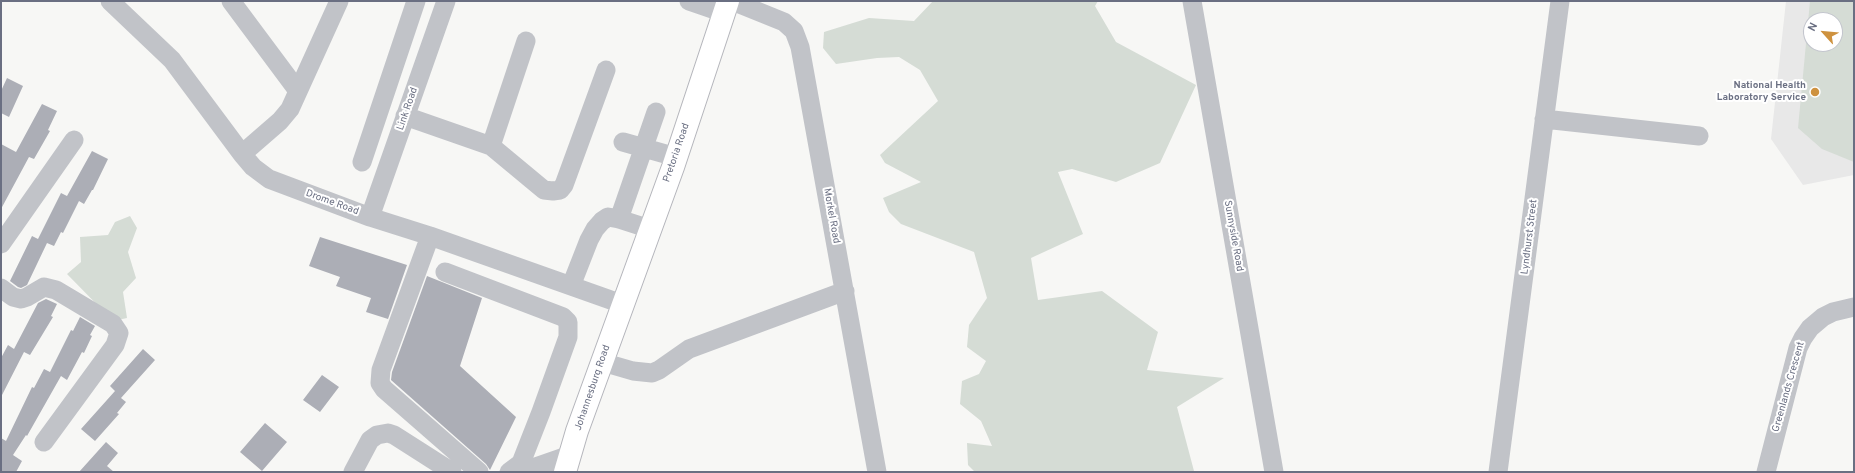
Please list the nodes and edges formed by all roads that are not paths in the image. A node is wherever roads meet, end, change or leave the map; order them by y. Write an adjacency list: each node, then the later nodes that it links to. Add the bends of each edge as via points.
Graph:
1 (110, 1): 22 (street, Drome Road, via 172,60)
2 (231, 1): 12 (street)
3 (339, 1): 12 (street)
4 (416, 1): 13 (street)
5 (446, 1): 14 (street, Link Road)
6 (689, 1): 9 (street, Morkel Road)
7 (1192, 1): 44 (street, Sunnyside Road)
8 (1560, 1): 16 (street, Lyndhurst Street)
9 (728, 5): 23 (main road, Pretoria Road); 32 (street, Morkel Road, via 784,22 797,37)
10 (526, 41): 20 (street)
11 (606, 70): 20 (street, via 564,186 560,190 544,190)
12 (298, 91): 22 (street, via 290,109 280,122)
13 (384, 97): 14 (street); 24 (street)
14 (407, 111): 20 (street); 25 (street, Link Road)
15 (656, 112): 21 (street)
16 (1544, 119): 17 (street); 45 (street, Lyndhurst Street)
17 (1699, 136)
18 (74, 140): 29 (street)
19 (623, 142): 21 (street)
20 (491, 146)
21 (644, 148): 23 (street); 26 (street)
22 (242, 154): 25 (street, Drome Road, via 260,174 277,183)
23 (676, 157): 27 (main road, Pretoria Road)
24 (362, 162)
25 (370, 217): 28 (street, Drome Road)
26 (619, 219): 27 (street); 31 (street, via 608,217 595,229)
27 (650, 229): 34 (main road, Pretoria Road)
28 (430, 236): 31 (street, Drome Road); 42 (street, via 381,370 380,383)
29 (1, 244)
30 (445, 272): 39 (street, via 563,317 568,322 568,337 536,410)
31 (571, 286): 34 (street, Drome Road)
32 (845, 291): 36 (street, via 689,349 652,373 633,371); 43 (street, Morkel Road)
33 (3, 295): 37 (street, via 21,299 44,287 56,290 113,324 119,333 115,345)
34 (622, 304): 36 (main road, Johannesburg Road)
35 (1854, 306): 46 (street, Greenlands Crescent, via 1823,317 1803,338 1798,348)
36 (602, 362): 38 (main road, Johannesburg Road)
37 (44, 442)
38 (568, 463): 39 (street)
39 (522, 469)
40 (353, 472): 41 (street, via 370,440 377,435 388,433)
41 (452, 472)
42 (479, 472)
43 (876, 472)
44 (1274, 472)
45 (1498, 472)
46 (1766, 472)

